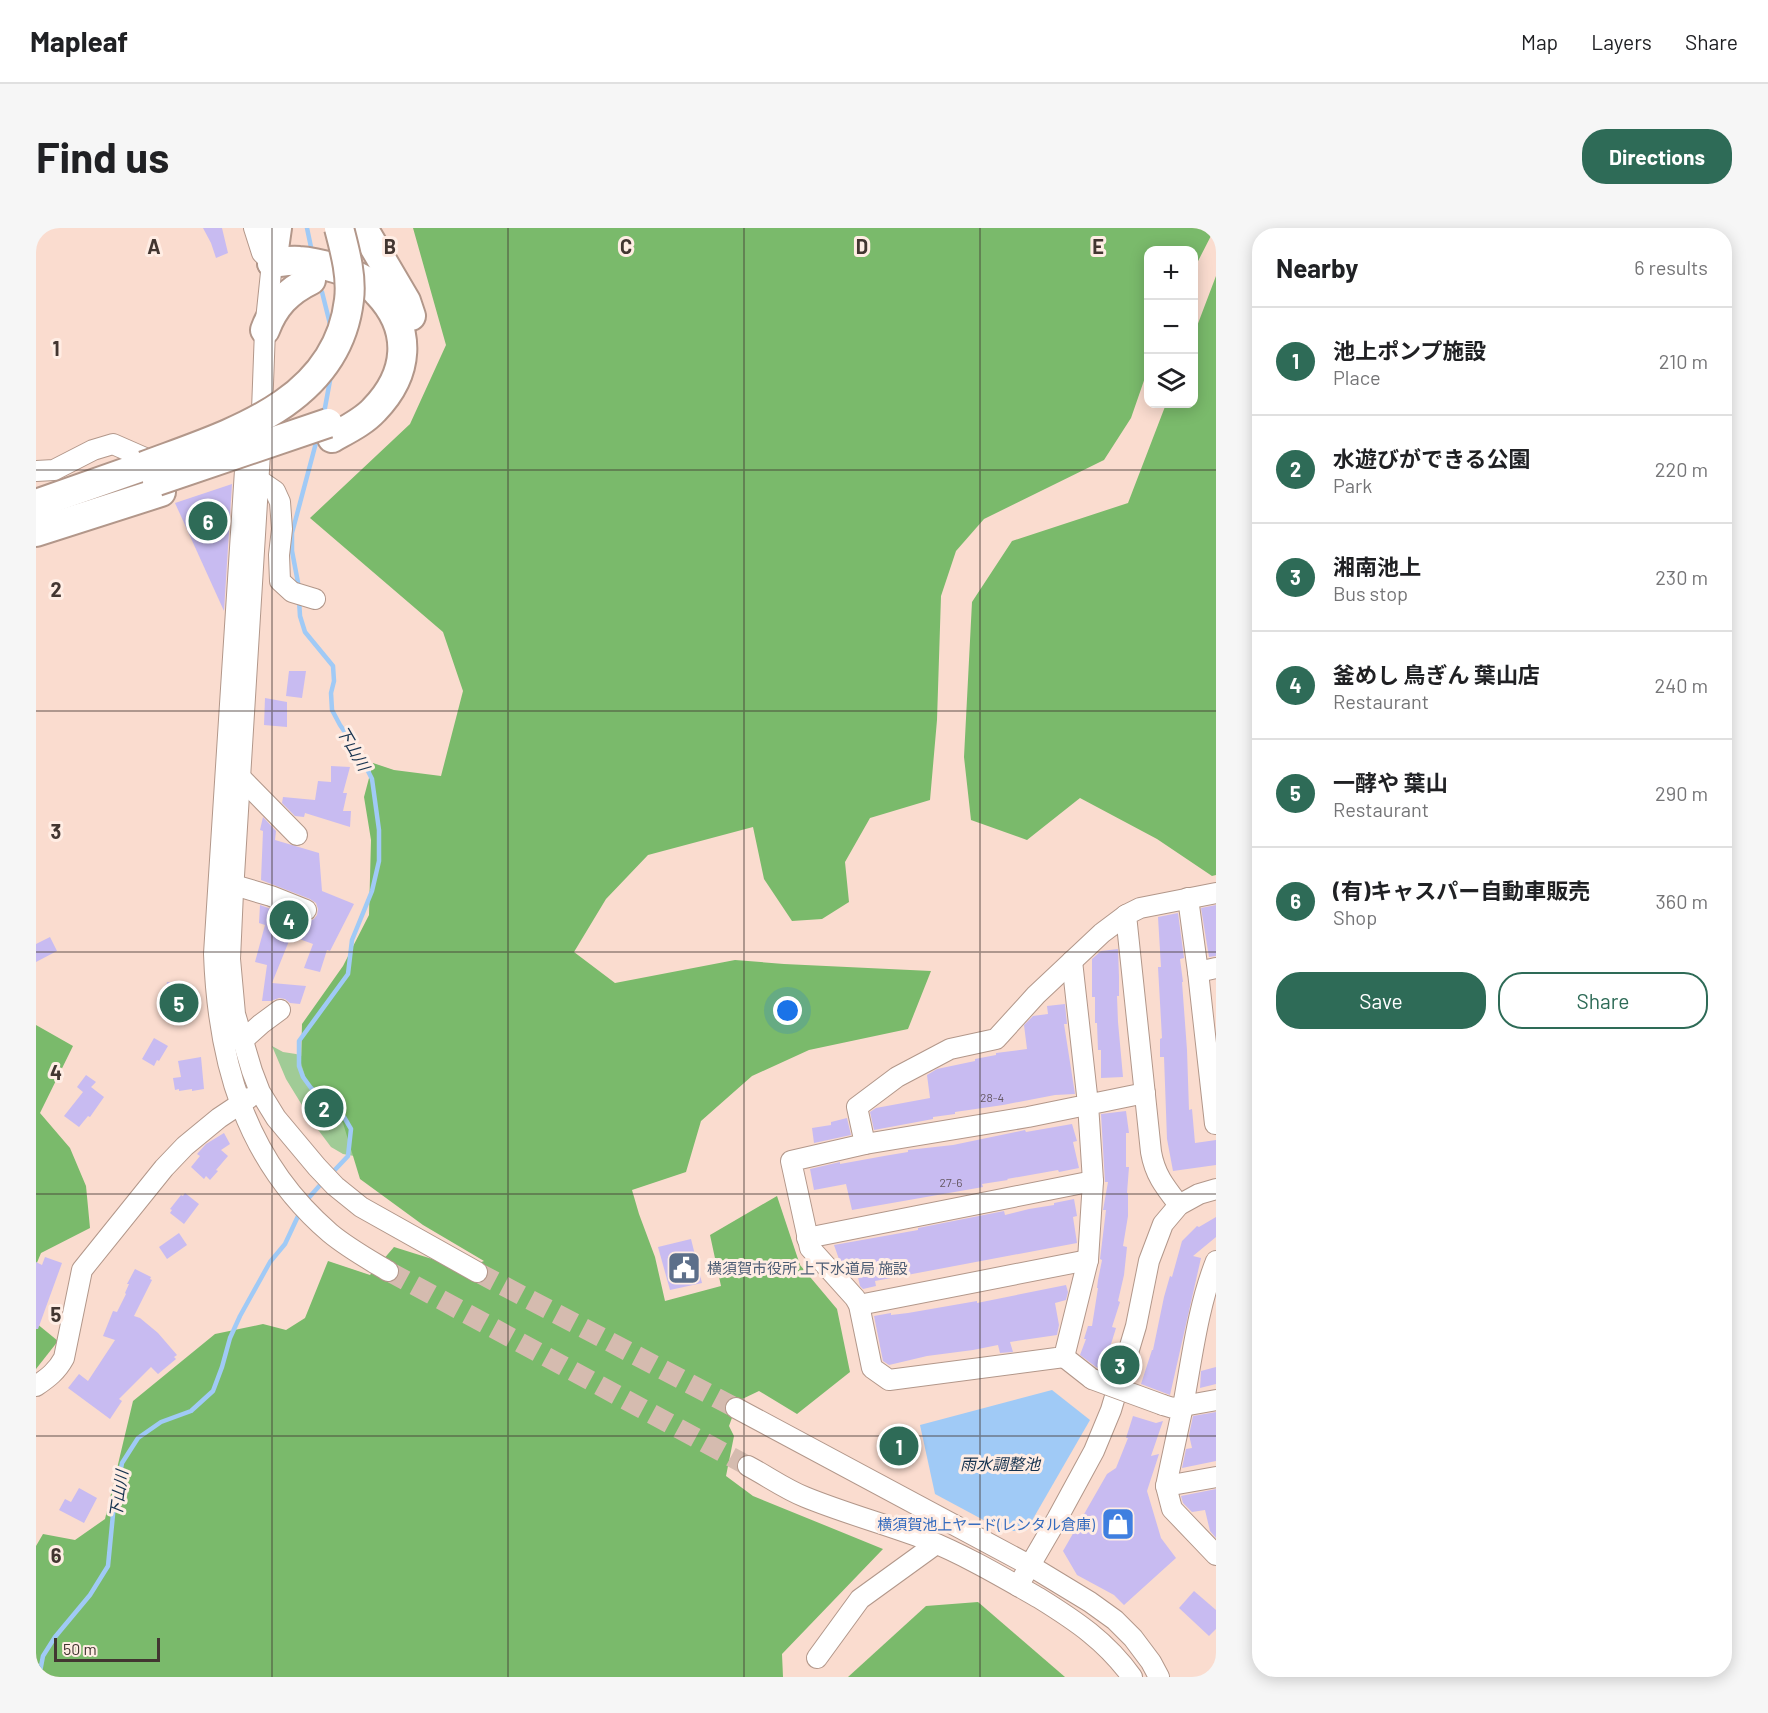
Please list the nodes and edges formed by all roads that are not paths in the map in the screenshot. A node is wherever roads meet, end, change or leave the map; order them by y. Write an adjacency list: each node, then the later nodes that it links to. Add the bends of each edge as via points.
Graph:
1 (277, 228): 4 (highway)
2 (339, 228): 10 (highway, bridge, via 348,263 349,300 335,347 324,364 280,407)
3 (363, 228): 7 (highway, via 406,301 413,321 417,360 407,391 372,423)
4 (264, 243): 5 (highway, via 297,276); 6 (street); 7 (highway, via 299,261 339,269 368,282 396,316 403,345 402,362 388,393 373,411); 8 (street, via 254,329)
5 (311, 280): 6 (highway, via 289,292); 7 (highway, via 338,285 362,296 377,314 385,336 386,361 378,384)
6 (265, 330): 8 (street)
7 (330, 431): 10 (highway)
8 (254, 440): 9 (street, via 169,468 113,444 54,470); 11 (street); 30 (street, via 214,954 223,1044)
9 (36, 471)
10 (154, 480): 12 (highway); 13 (highway); 14 (highway)
11 (259, 480): 15 (street, via 275,491 280,502 280,581); 16 (street)
12 (36, 504)
13 (36, 521)
14 (36, 532)
15 (306, 596)
16 (241, 778): 17 (street); 18 (street)
17 (297, 835)
18 (234, 885): 21 (street); 26 (street, via 230,959 235,1014)
19 (1216, 893): 20 (street)
20 (1188, 898): 22 (street, via 1140,908); 24 (street)
21 (306, 910)
22 (1126, 915): 23 (street); 29 (street)
23 (1072, 961): 31 (street); 33 (street, via 996,1039 950,1049 897,1077 857,1107)
24 (1207, 970): 27 (street)
25 (280, 1010): 26 (street)
26 (242, 1041): 28 (street)
27 (1211, 1046): 32 (street)
28 (260, 1092): 30 (street); 41 (street, via 296,1144 344,1193 361,1207)
29 (1145, 1093): 31 (street); 36 (street, via 1154,1168)
30 (240, 1103): 40 (street, via 263,1154 290,1193 331,1233); 45 (street, via 185,1146 164,1168 82,1270 64,1358 53,1374)
31 (1088, 1104): 33 (street); 34 (street)
32 (1216, 1124)
33 (865, 1144): 37 (street, via 791,1161)
34 (1094, 1181): 37 (street); 38 (street)
35 (1216, 1189): 36 (street)
36 (1179, 1205): 54 (street, via 1162,1224 1149,1261 1136,1326 1111,1410 1057,1519)
37 (807, 1238): 42 (street, via 810,1248)
38 (1088, 1260): 42 (street); 44 (street)
39 (1216, 1261): 43 (street, via 1209,1282)
40 (388, 1270)
41 (477, 1272)
42 (859, 1305): 44 (street, via 872,1368 889,1380)
43 (1208, 1323): 47 (street)
44 (1064, 1357): 47 (street, bridge, via 1092,1379 1173,1408)
45 (36, 1386)
46 (1216, 1400): 47 (street)
47 (1183, 1406): 51 (street)
48 (736, 1408): 54 (street)
49 (748, 1466): 52 (street, via 803,1496)
50 (1216, 1477): 51 (street)
51 (1166, 1486): 53 (street, via 1172,1509)
52 (936, 1544): 55 (street); 56 (street, via 860,1599)
53 (1216, 1555)
54 (1029, 1565): 55 (street); 58 (street, via 1115,1620 1133,1638)
55 (1018, 1586): 57 (street, via 1096,1636)
56 (817, 1658)
57 (1132, 1677)
58 (1159, 1677)

